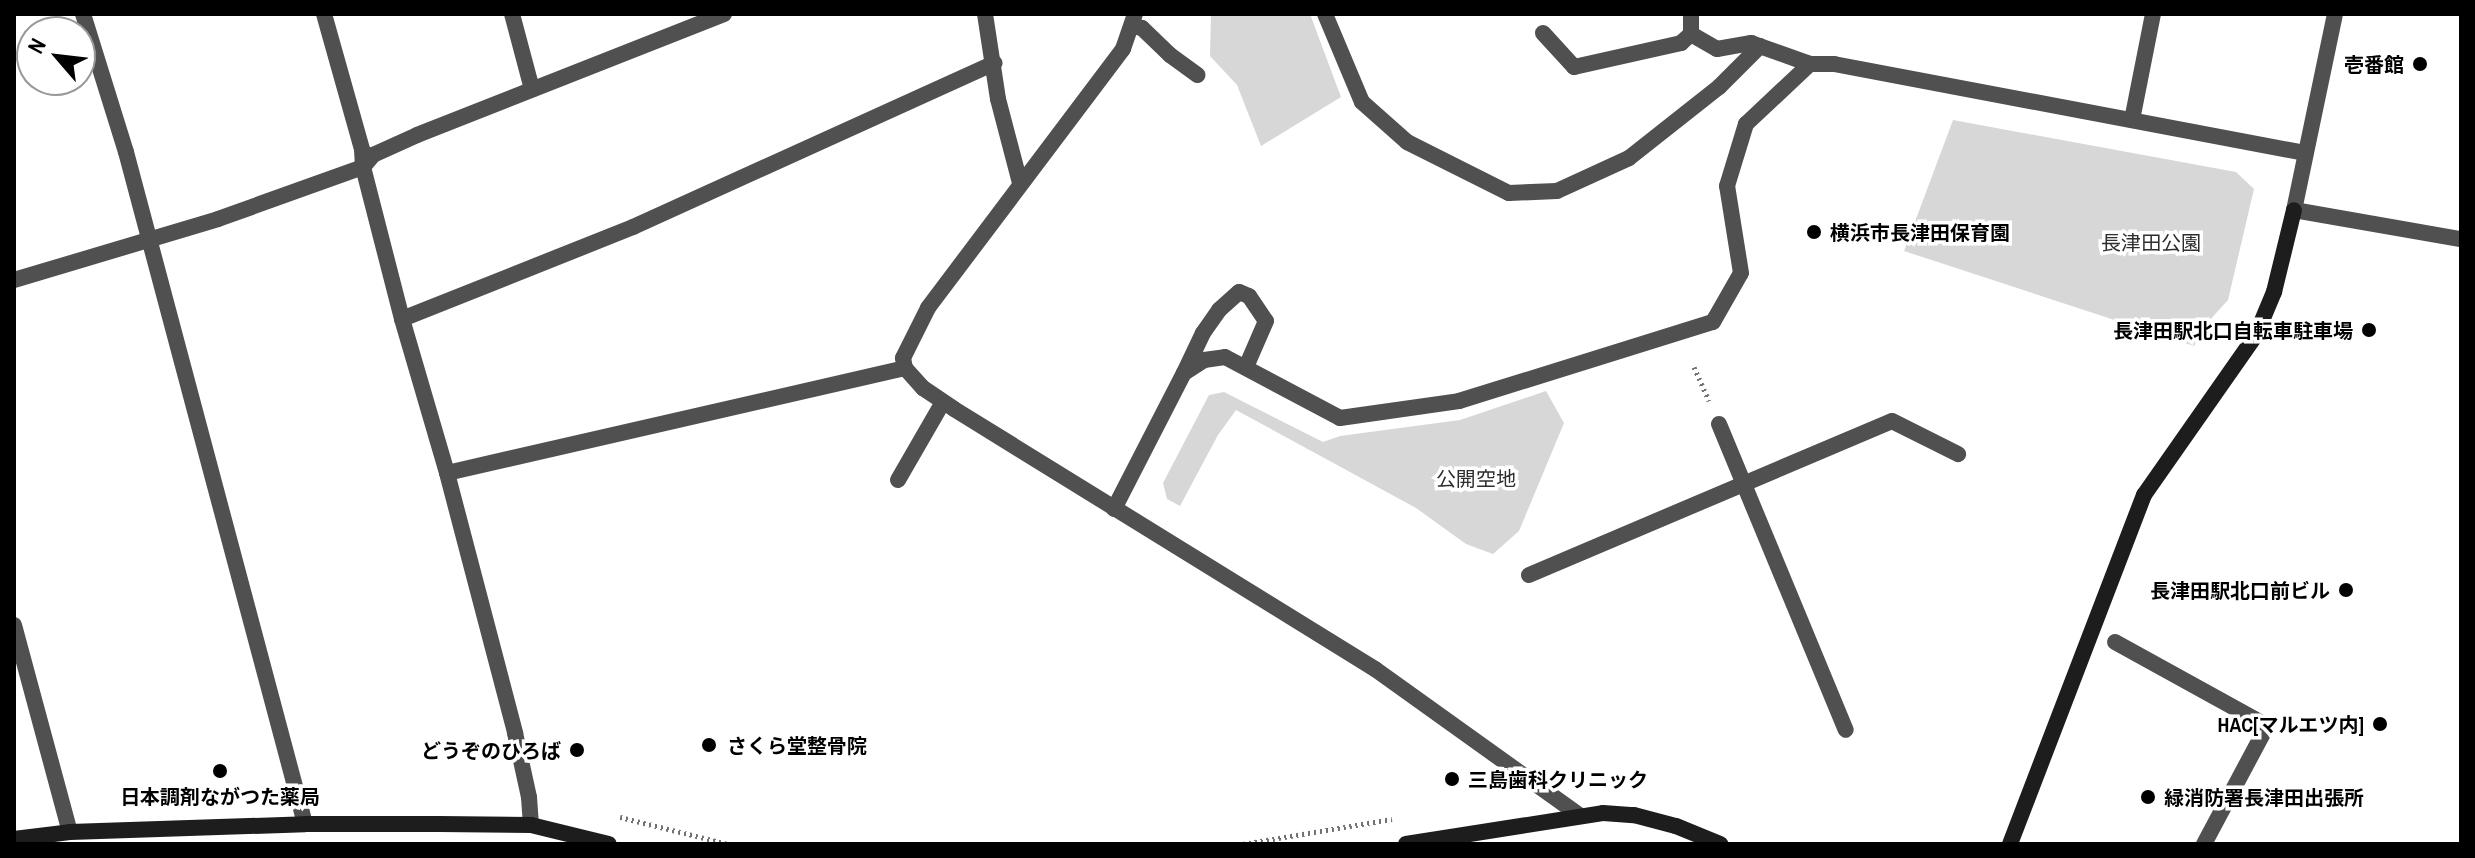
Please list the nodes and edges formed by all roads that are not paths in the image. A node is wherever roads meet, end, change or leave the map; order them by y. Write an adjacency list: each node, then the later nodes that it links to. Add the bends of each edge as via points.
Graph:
1 (83, 14): 23 (street)
2 (324, 14): 20 (street)
3 (512, 14): 17 (street)
4 (724, 14): 17 (street)
5 (985, 14): 14 (street)
6 (1325, 14): 13 (street, via 1362,102 1407,142 1509,193 1557,191 1629,158 1719,87)
7 (1691, 14): 12 (street)
8 (2153, 14): 18 (street)
9 (2335, 14): 19 (street)
10 (1134, 20): 16 (street); 21 (street, via 1123,49)
11 (1543, 33): 12 (street, via 1574,67 1681,43)
12 (1691, 34): 13 (street, via 1717,49)
13 (1760, 46): 15 (street)
14 (995, 63): 21 (street, via 998,99); 26 (street, via 633,227)
15 (1810, 64): 18 (street, via 1834,64); 27 (street, via 1746,124 1727,186 1741,273 1713,322 1459,401 1340,418)
16 (1198, 75)
17 (532, 89): 20 (street, via 373,155)
18 (2132, 120): 19 (street)
19 (2306, 153): 22 (street)
20 (363, 167): 23 (street); 26 (street)
21 (1020, 183): 28 (street, via 928,308 903,358)
22 (2294, 210): 24 (street); 50 (street, via 2274,292 2256,335 2144,495)
23 (148, 239): 25 (street); 43 (street)
24 (2461, 239)
25 (14, 280)
26 (402, 319): 33 (street)
27 (1246, 367): 29 (street, via 1225,357 1204,360); 29 (street, via 1266,321 1249,296 1239,292 1203,333)
28 (905, 368): 30 (street); 33 (street)
29 (1184, 373): 36 (street)
30 (943, 402): 34 (street); 36 (street)
31 (1719, 424): 35 (street)
32 (1958, 454): 35 (street, via 1892,421)
33 (447, 473): 44 (street, via 515,733)
34 (898, 480)
35 (1744, 484): 37 (street); 41 (street)
36 (1114, 509): 42 (street, via 1375,669)
37 (1529, 575)
38 (14, 625): 40 (street)
39 (2115, 642): 51 (street, via 2267,726)
40 (18, 655): 45 (street)
41 (1846, 730)
42 (1579, 815): 48 (street); 49 (street, via 1634,815)
43 (305, 824): 44 (street); 45 (street)
44 (531, 825): 47 (street)
45 (70, 832): 46 (street)
46 (14, 839)
47 (609, 844)
48 (1406, 844)
49 (1720, 844)
50 (2010, 844)
51 (2204, 844)

